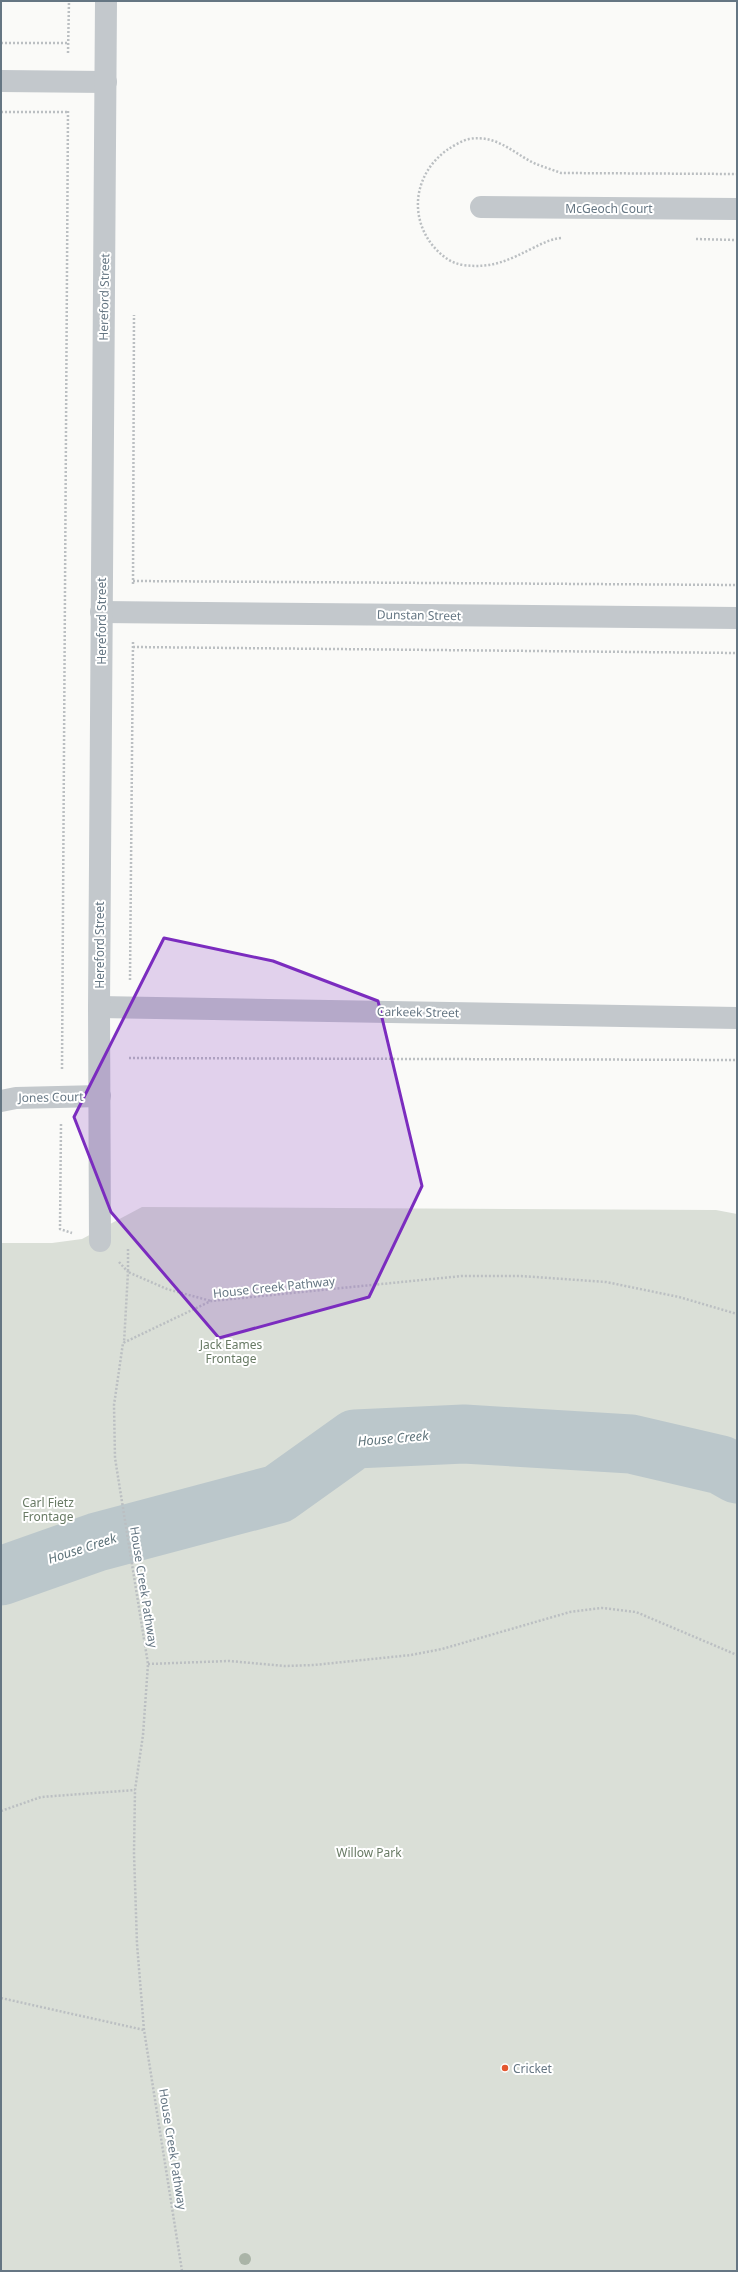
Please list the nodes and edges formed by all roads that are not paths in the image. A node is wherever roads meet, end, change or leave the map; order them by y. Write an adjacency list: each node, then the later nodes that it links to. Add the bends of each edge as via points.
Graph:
1 (106, 1): 3 (street, Hereford Street)
2 (1, 81): 3 (street)
3 (106, 82): 6 (street, Hereford Street)
4 (481, 207): 5 (street, McGeoch Court)
5 (737, 209)
6 (101, 612): 7 (street, Dunstan Street); 8 (street, Hereford Street)
7 (737, 618)
8 (99, 1007): 9 (street, Carkeek Street); 10 (street, Hereford Street)
9 (737, 1018)
10 (100, 1096): 11 (street, Jones Court, via 16,1098); 12 (street, Hereford Street)
11 (1, 1101)
12 (100, 1241)

